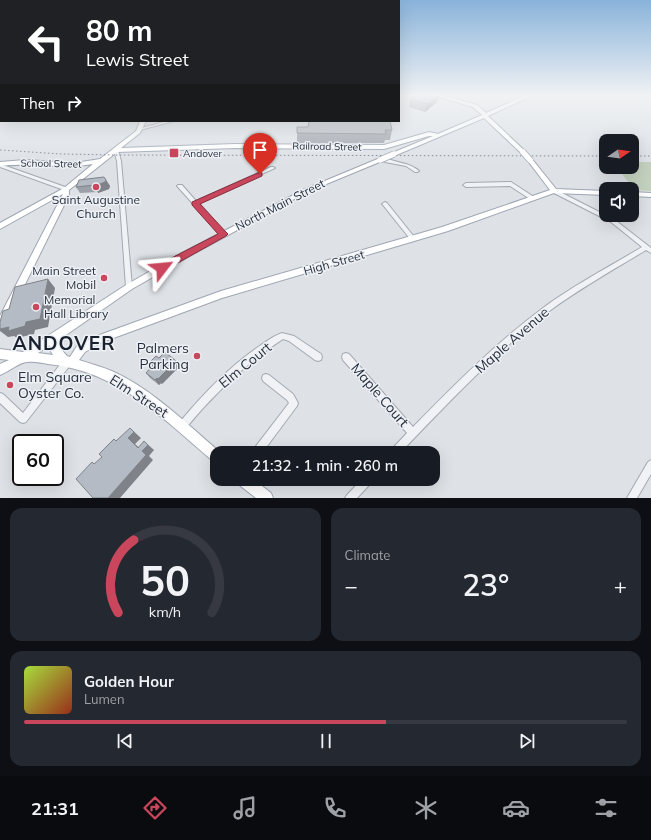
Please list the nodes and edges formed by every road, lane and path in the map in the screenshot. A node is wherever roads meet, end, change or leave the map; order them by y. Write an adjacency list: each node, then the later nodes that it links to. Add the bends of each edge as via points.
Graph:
1 (479, 118): 6 (main road, North Main Street)
2 (486, 118): 18 (main road, bridge, via 523,152)
3 (143, 122): 5 (main road)
4 (168, 122): 5 (street)
5 (140, 129): 7 (main road)
6 (439, 136): 7 (main road, Railroad Street, via 429,134 384,147 235,146); 8 (main road, North Main Street, bridge)
7 (116, 150): 9 (main road); 29 (street)
8 (381, 159): 13 (street, via 407,165); 26 (main road, North Main Street, via 305,191)
9 (102, 160): 10 (main road, School Street); 14 (main road)
10 (79, 164): 11 (main road, School Street, via 15,162); 14 (main road)
11 (0, 165): 17 (street)
12 (273, 168): 23 (street)
13 (417, 171)
14 (85, 174): 17 (main road)
15 (466, 185): 22 (street, via 512,184)
16 (180, 186): 23 (street)
17 (66, 189): 25 (main road); 30 (main road, via 66,195)
18 (554, 191): 19 (main road, High Street); 22 (main road, High Street); 28 (street, via 607,218)
19 (599, 193)
20 (639, 194): 21 (main road)
21 (651, 195)
22 (532, 198): 27 (main road, High Street)
23 (195, 204): 26 (street)
24 (385, 204): 27 (street)
25 (0, 226)
26 (223, 234): 29 (main road, North Main Street)
27 (413, 239): 36 (main road, High Street, via 227,293 178,310 88,344)
28 (648, 249): 41 (street, Maple Avenue, via 565,296 532,320 493,354)
29 (129, 286): 31 (main road, North Main Street)
30 (0, 326)
31 (64, 330): 34 (main road, North Main Street); 36 (main road, via 54,348)
32 (0, 354): 34 (main road, Elm Street)
33 (318, 356): 40 (street, Elm Court, via 291,338 282,336 266,346 211,393)
34 (24, 357): 36 (main road, Elm Street); 37 (main road, North Main Street)
35 (346, 357): 41 (street, Maple Court)
36 (68, 361): 39 (street, via 23,419); 40 (main road, Elm Street, via 120,381)
37 (0, 370)
38 (266, 378): 42 (street, via 294,403)
39 (0, 397)
40 (182, 426): 44 (main road, Elm Street)
41 (413, 434): 43 (street, Maple Avenue)
42 (261, 446)
43 (401, 446)
44 (210, 451)
45 (651, 464): 50 (street)
46 (251, 486): 48 (main road)
47 (362, 486): 49 (street)
48 (265, 498)
49 (350, 498)
50 (632, 498)

